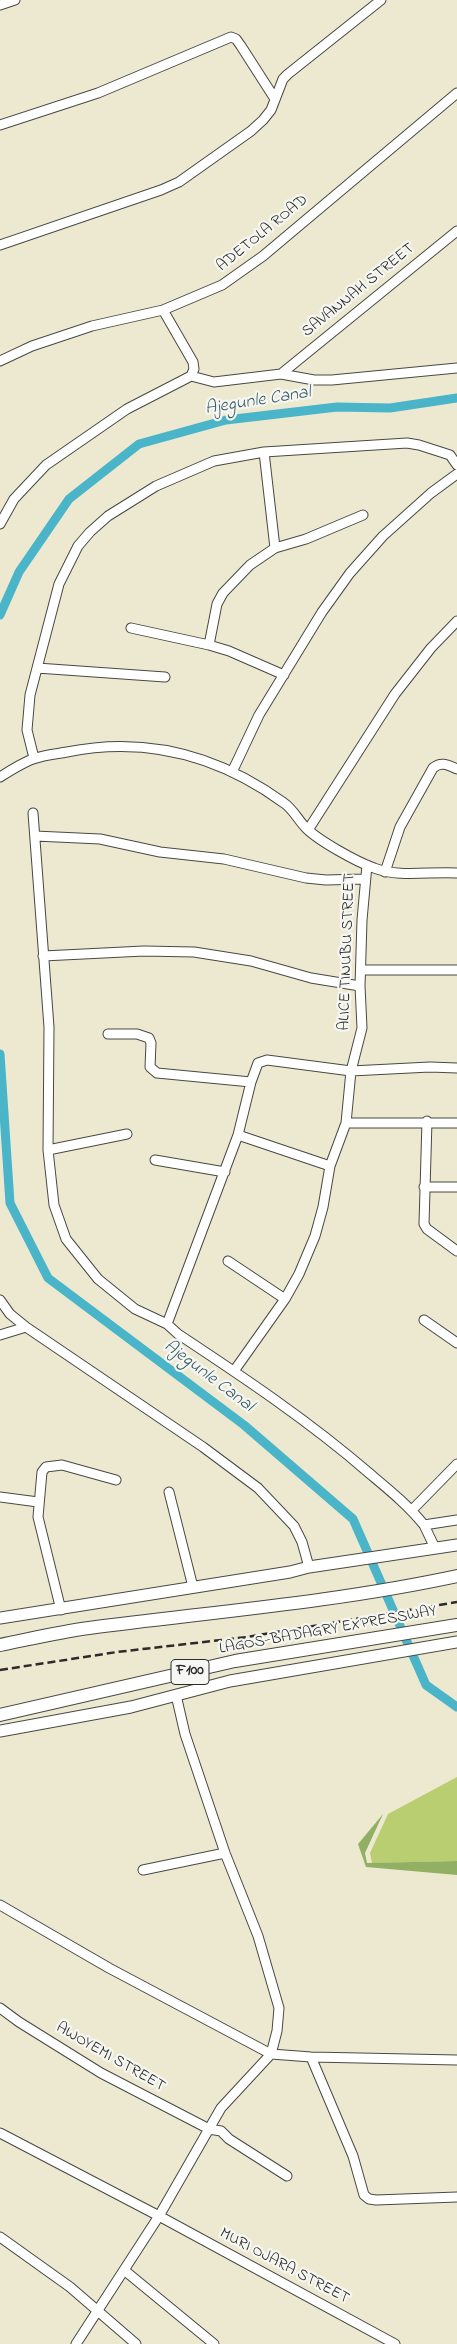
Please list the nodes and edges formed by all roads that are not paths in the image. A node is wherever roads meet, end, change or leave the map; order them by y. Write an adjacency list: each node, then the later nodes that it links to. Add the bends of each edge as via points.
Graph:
1 (15, 0): 3 (street)
2 (382, 0): 5 (street, via 288,74)
3 (0, 4)
4 (457, 93): 9 (street, ADETOLA ROAD, via 243,272 203,295)
5 (275, 99): 6 (street, via 241,46 231,37 98,92); 8 (street, via 271,110 252,131 178,182)
6 (0, 126)
7 (457, 230): 12 (street, SAVANNAH STREET)
8 (0, 245)
9 (164, 310): 10 (street, ADETOLA ROAD, via 92,326 32,346); 13 (street, via 193,362)
10 (0, 361)
11 (457, 368): 12 (street, via 332,380)
12 (281, 374): 13 (street, via 214,382)
13 (191, 376): 19 (street, via 127,409 46,465 14,499)
14 (264, 452): 15 (street, via 407,443); 20 (street); 24 (street, via 214,461 181,474 108,516 90,532 78,546 60,584)
15 (454, 454): 16 (street)
16 (457, 465)
17 (457, 474): 25 (street, via 366,552 322,612)
18 (363, 515): 20 (street)
19 (0, 524)
20 (275, 548): 23 (street, via 250,565 223,593 217,604)
21 (457, 621): 32 (street, via 395,694)
22 (131, 628): 23 (street)
23 (210, 645): 25 (street)
24 (37, 668): 26 (street); 27 (street, via 30,695 27,730)
25 (284, 675): 29 (street, via 259,715)
26 (165, 677)
27 (34, 758): 29 (street, via 102,747 151,746); 30 (street)
28 (457, 769): 35 (street, via 445,763 433,768 400,827)
29 (233, 770): 32 (street, via 286,805)
30 (0, 777)
31 (33, 813): 33 (street)
32 (308, 830): 34 (street)
33 (35, 836): 37 (street, via 100,839 326,880); 38 (street)
34 (367, 865): 35 (street); 37 (street, ALICE TINUBU STREET)
35 (385, 872): 36 (street)
36 (457, 873)
37 (365, 879): 39 (street, ALICE TINUBU STREET)
38 (44, 956): 41 (street, via 194,952 251,961 311,978); 51 (street, via 49,1027)
39 (362, 970): 40 (street); 41 (street, ALICE TINUBU STREET)
40 (457, 970)
41 (360, 986): 44 (street, ALICE TINUBU STREET, via 362,1028)
42 (108, 1034): 45 (street, via 137,1034 149,1038 150,1067 157,1073)
43 (457, 1068): 44 (street, via 430,1066)
44 (351, 1071): 45 (street, via 267,1060 258,1064); 48 (street, ALICE TINUBU STREET)
45 (251, 1082): 50 (street)
46 (427, 1122): 47 (street); 48 (street); 55 (street)
47 (457, 1123)
48 (346, 1124): 53 (street, ALICE TINUBU STREET)
49 (127, 1134): 51 (street)
50 (238, 1135): 53 (street); 54 (street)
51 (48, 1150): 62 (street, via 54,1205 66,1239 85,1266 112,1292)
52 (155, 1160): 54 (street)
53 (330, 1166): 59 (street, ALICE TINUBU STREET, via 315,1236)
54 (225, 1172): 62 (street)
55 (424, 1187): 56 (street); 57 (street, via 424,1224)
56 (457, 1187)
57 (457, 1251)
58 (228, 1261): 59 (street)
59 (285, 1299): 66 (street, ALICE TINUBU STREET)
60 (0, 1300): 63 (street, via 10,1314)
61 (424, 1320): 65 (street)
62 (167, 1324): 66 (street)
63 (26, 1327): 64 (street); 77 (street, via 258,1488 294,1526)
64 (0, 1335)
65 (457, 1343)
66 (234, 1371): 72 (street, via 332,1442)
67 (457, 1464): 72 (street)
68 (116, 1480): 71 (street, via 53,1465 42,1472)
69 (169, 1492): 79 (street)
70 (0, 1497): 71 (street)
71 (38, 1502): 80 (street, via 41,1532)
72 (412, 1510): 74 (street)
73 (457, 1520): 74 (street)
74 (424, 1525): 76 (street)
75 (457, 1544): 76 (main road)
76 (435, 1548): 77 (main road)
77 (309, 1567): 79 (main road)
78 (457, 1576): 84 (highway, LAGOS-BADAGRY EXPRESSWAY, via 289,1606 88,1628)
79 (193, 1587): 80 (main road)
80 (61, 1610): 81 (main road)
81 (0, 1618)
82 (457, 1625): 86 (highway, LAGOS-BADAGRY EXPRESSWAY / F100, via 235,1661)
83 (457, 1642): 85 (main road, LAGOS-BADAGRY EXPRESSWAY, via 230,1681)
84 (0, 1645)
85 (176, 1695): 87 (main road, LAGOS-BADAGRY EXPRESSWAY, via 130,1707); 88 (street, via 185,1734)
86 (0, 1715)
87 (0, 1731)
88 (225, 1853): 89 (street); 92 (street, via 258,1936 279,2008)
89 (143, 1870)
90 (0, 1904): 92 (street, via 109,1968)
91 (0, 2008): 95 (street, AWOYEMI STREET, via 101,2073)
92 (270, 2054): 93 (street); 95 (street, via 231,2096)
93 (311, 2057): 94 (street); 98 (street, via 353,2156 364,2195 376,2200)
94 (457, 2060)
95 (209, 2129): 97 (street, AWOYEMI STREET, via 222,2131 229,2139); 99 (street)
96 (0, 2133): 99 (street, MURI OJARA STREET)
97 (287, 2176)
98 (457, 2197)
99 (159, 2216): 101 (street); 106 (street, MURI OJARA STREET)
100 (0, 2237): 102 (street)
101 (124, 2270): 102 (street); 105 (street)
102 (97, 2309): 103 (street); 104 (street)
103 (76, 2344)
104 (136, 2344)
105 (214, 2344)
106 (395, 2344)

